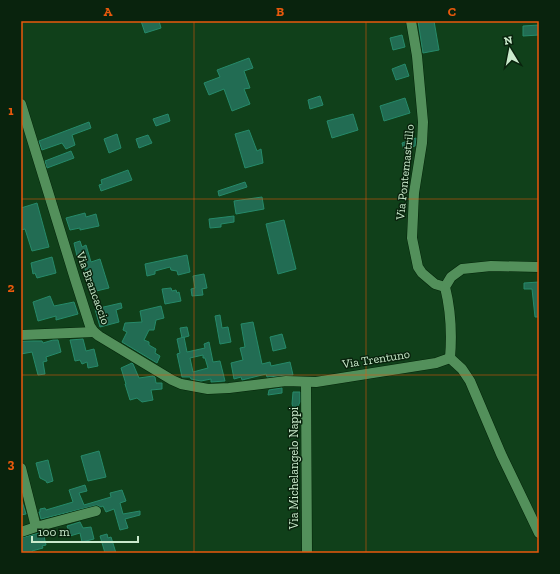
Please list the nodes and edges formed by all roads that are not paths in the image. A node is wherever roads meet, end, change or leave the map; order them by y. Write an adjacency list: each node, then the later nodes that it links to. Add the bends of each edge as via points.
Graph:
1 (411, 21): 4 (street, Via Pontemastrillo, via 423,122 414,193 412,238 418,267 422,273 435,284)
2 (21, 104): 5 (street, Via Brancaccio, via 74,279)
3 (539, 267): 4 (street, via 491,266 462,269 451,277)
4 (445, 287): 7 (street, via 450,305)
5 (94, 332): 6 (street); 8 (street, Via Brancaccio, via 181,384 208,389 286,381)
6 (21, 335)
7 (450, 358): 8 (street, Via Trentuno); 13 (street, via 470,381)
8 (306, 382): 14 (street, Via Michelangelo Nappi)
9 (21, 468): 11 (street)
10 (96, 511): 11 (street)
11 (36, 526): 12 (street)
12 (21, 532)
13 (539, 533)
14 (307, 553)

